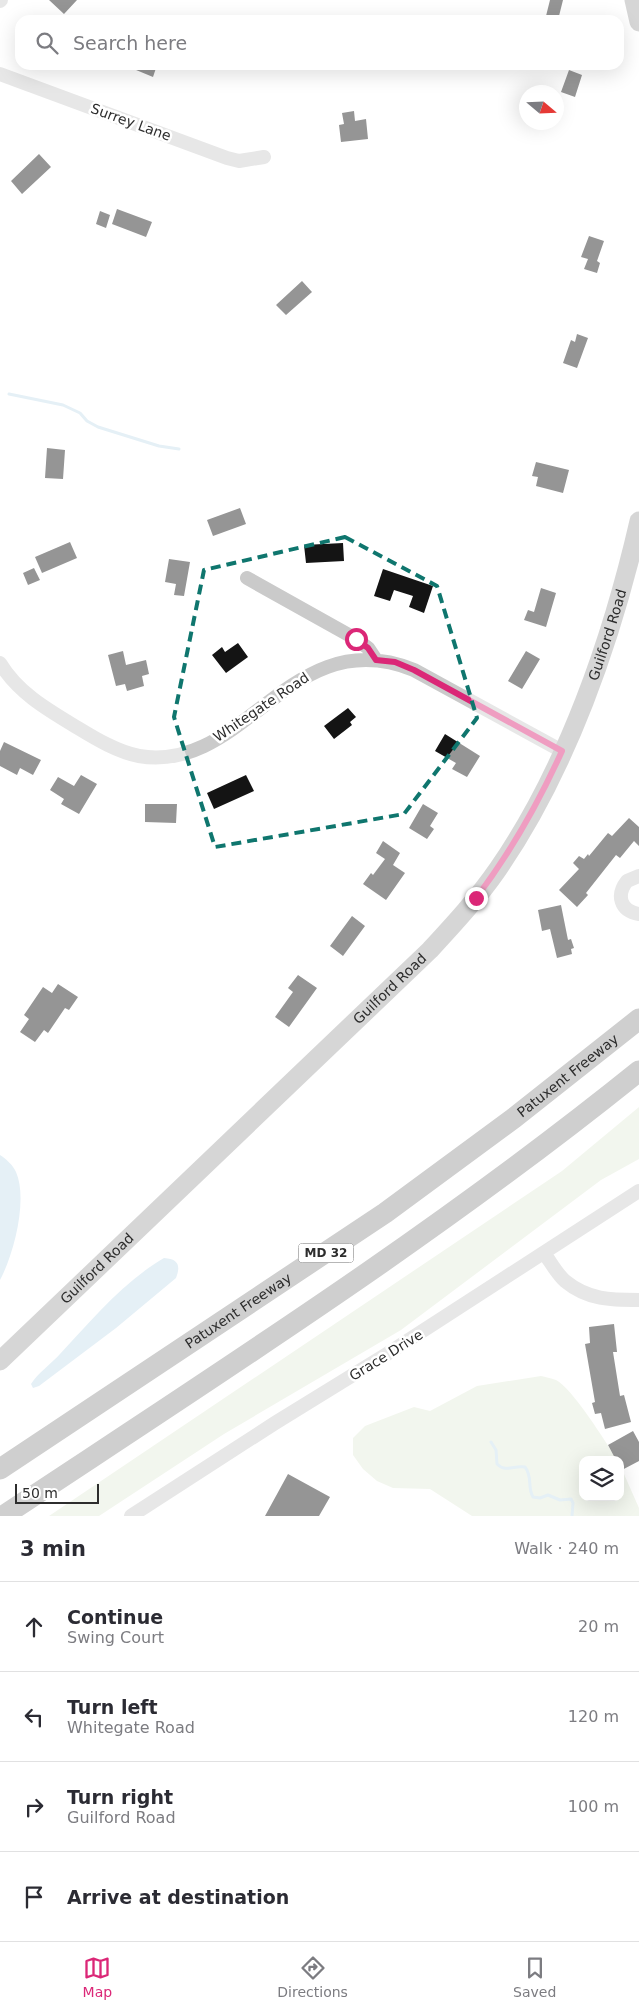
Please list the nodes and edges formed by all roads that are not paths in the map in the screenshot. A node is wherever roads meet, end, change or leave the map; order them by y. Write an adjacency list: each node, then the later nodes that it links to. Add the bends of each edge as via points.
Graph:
1 (634, 0): 2 (main road)
2 (639, 22)
3 (0, 74): 4 (street, Surrey Lane, via 226,158 239,161)
4 (264, 158)
5 (639, 521): 10 (main road, Guilford Road, via 604,645)
6 (247, 578): 7 (street, via 356,639)
7 (376, 660): 9 (street, Whitegate Road, via 356,660 316,671 298,680 212,741 188,752 154,758 138,756 91,735); 10 (street, Whitegate Road, via 395,662 414,670)
8 (0, 664): 9 (street, Whitegate Road)
9 (4, 677)
10 (562, 751): 18 (main road, Guilford Road, via 513,845 454,924 329,1048)
11 (639, 876): 12 (street, via 627,881 620,894 625,908)
12 (639, 914)
13 (639, 1019): 19 (highway, Patuxent Freeway / MD 32, via 498,1130 385,1213)
14 (639, 1071): 20 (highway, MD 32, via 535,1153 405,1248)
15 (639, 1191): 16 (street, Grace Drive)
16 (544, 1253): 17 (street, via 564,1280 582,1292 604,1300); 21 (street, Grace Drive)
17 (639, 1300)
18 (0, 1361)
19 (0, 1469)
20 (3, 1516)
21 (131, 1516)

